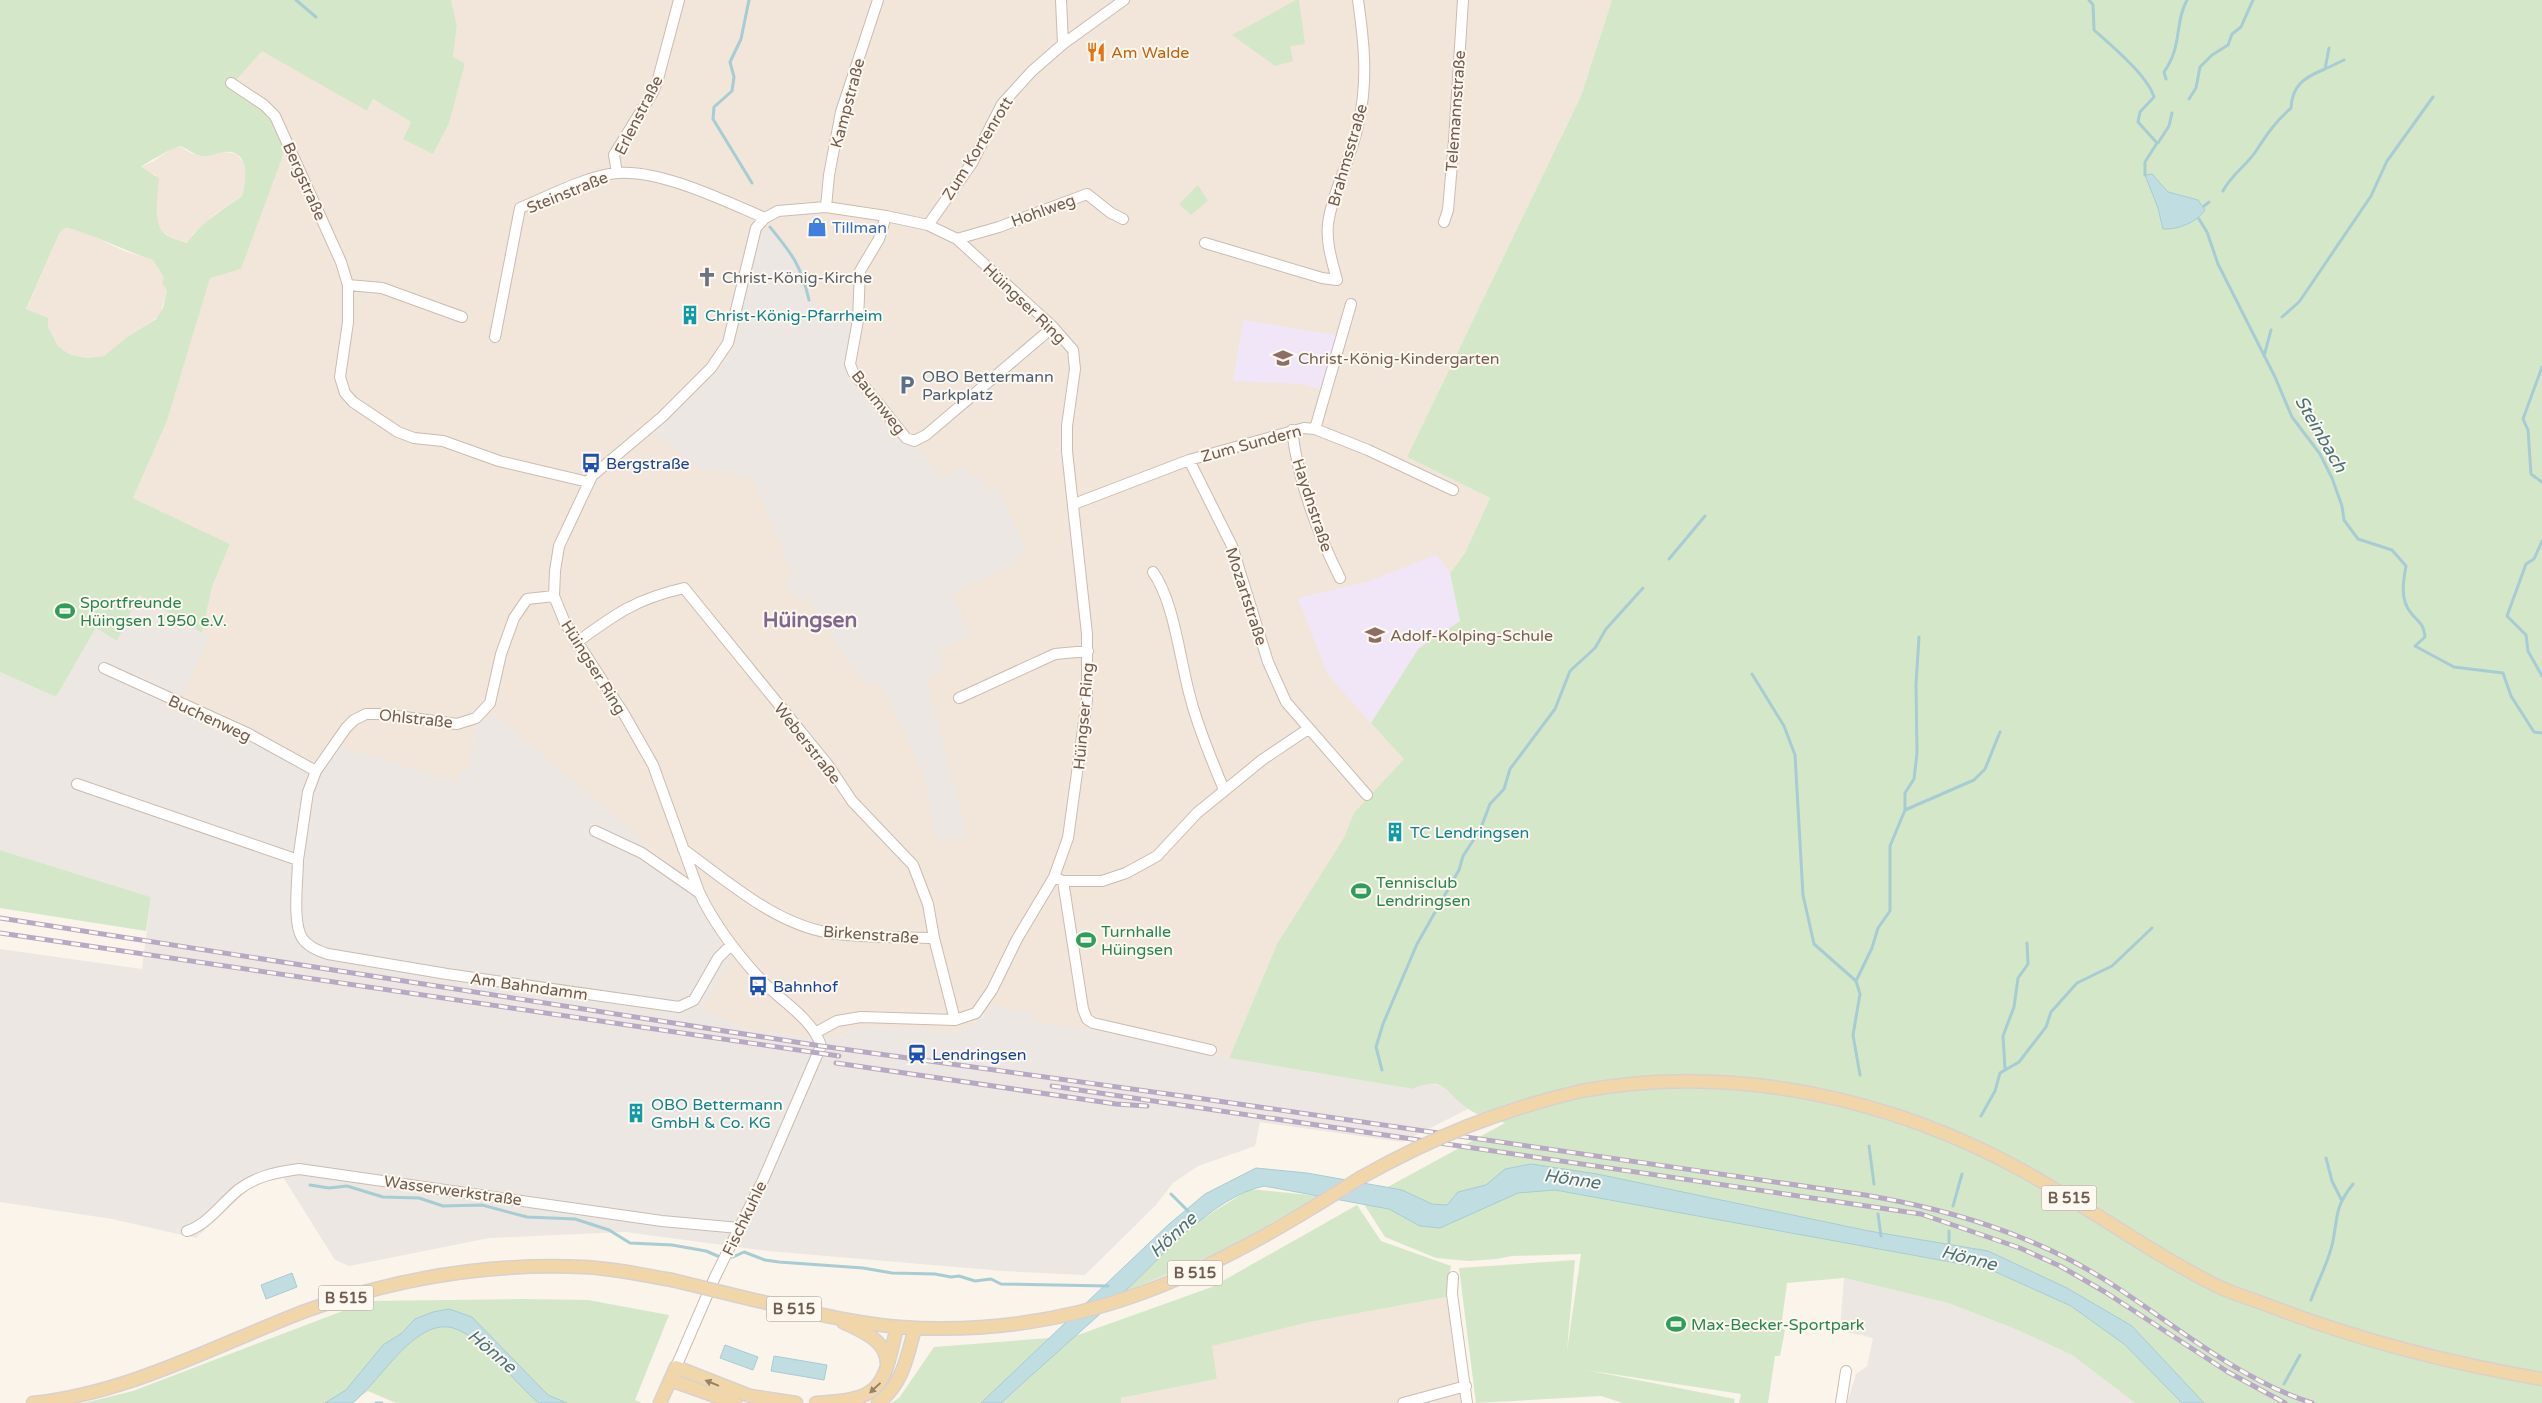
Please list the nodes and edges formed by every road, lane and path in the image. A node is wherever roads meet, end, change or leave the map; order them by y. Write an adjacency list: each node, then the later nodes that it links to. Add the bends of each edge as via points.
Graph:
1 (679, 0): 9 (street, Erlenstraße, via 658,79 614,155)
2 (878, 0): 10 (street, Kampstraße, via 841,112)
3 (1060, 0): 7 (street)
4 (1124, 0): 7 (street, Zum Kortenrott)
5 (1358, 0): 17 (street, Brahmsstraße, via 1366,81 1354,146 1328,224 1329,251 1337,280)
6 (1463, 0): 14 (street, Telemannstraße, via 1454,141)
7 (1062, 44): 15 (street, Zum Kortenrott, via 1002,104 972,163)
8 (231, 83): 18 (street, Bergstraße, via 275,116 337,253)
9 (617, 173): 12 (street, Steinstraße, via 640,173 703,192); 22 (street, Steinstraße, via 601,176 520,208)
10 (826, 207): 11 (street, Hüingser Ring); 12 (street, Hüingser Ring, via 778,211)
11 (886, 216): 15 (street, Hüingser Ring); 21 (street, Baumweg, via 879,239 860,271 858,320 850,364 906,438 914,441 926,435)
12 (765, 218): 26 (street, via 756,228 728,343 711,368 662,417 598,469)
13 (1123, 219): 16 (street, Hohlweg, via 1087,194)
14 (1444, 222)
15 (928, 226): 16 (street, Hüingser Ring)
16 (957, 239): 21 (street, Hüingser Ring)
17 (1205, 243)
18 (348, 285): 20 (street, via 382,288); 26 (street, Bergstraße, via 348,322 340,377 345,393 353,402 398,432 414,438 443,441 499,461)
19 (1351, 304): 23 (street)
20 (462, 316)
21 (1053, 327): 28 (street, Hüingser Ring, via 1073,350 1075,363 1067,426)
22 (495, 337)
23 (1315, 429): 24 (street, Zum Sundern); 27 (street, Zum Sundern)
24 (1292, 430): 25 (street, Zum Sundern); 30 (street, Haydnstraße, via 1307,495 1324,545)
25 (1189, 460): 28 (street, Zum Sundern); 36 (street, Mozartstraße, via 1232,546 1268,662 1286,702)
26 (588, 482): 31 (street, via 559,546)
27 (1453, 490)
28 (1074, 504): 33 (street, Hüingser Ring)
29 (1153, 572): 39 (street, via 1164,590 1191,701)
30 (1340, 578)
31 (554, 596): 32 (street, Hüingser Ring); 37 (street, Ohlstraße, via 528,599 514,618 501,654 490,703 476,718 457,724 366,714 346,728)
32 (576, 643): 42 (street, Hüingser Ring, via 624,714 653,765); 47 (street, Weberstraße, via 626,608 653,595 684,588 828,765 852,801 913,865 928,904)
33 (1088, 652): 35 (street, via 1055,654); 44 (street, Hüingser Ring, via 1087,700 1075,794)
34 (104, 668): 37 (street, Buchenweg, via 247,734)
35 (959, 698)
36 (1308, 729): 39 (street); 40 (street, Mozartstraße)
37 (316, 771): 43 (street, Ohlstraße, via 308,792)
38 (76, 784): 43 (street)
39 (1224, 790): 44 (street, via 1177,832 1157,856 1126,873 1102,881)
40 (1366, 795)
41 (595, 831): 45 (street, via 642,854)
42 (683, 848): 45 (street, Hüingser Ring); 47 (street, Birkenstraße, via 758,904 801,925 837,934)
43 (298, 860): 46 (street, Ohlstraße, via 297,923)
44 (1058, 879): 49 (street, Hüingser Ring, via 1017,939 992,990 976,1013); 51 (street, via 1087,1019)
45 (699, 892): 48 (street, Hüingser Ring)
46 (302, 937): 48 (street, Am Bahndamm, via 312,948 328,954 673,1007 694,1000 718,958)
47 (934, 938): 49 (street, Weberstraße)
48 (731, 945): 50 (street, Hüingser Ring)
49 (955, 1020): 50 (street, Hüingser Ring, via 861,1017 837,1021)
50 (815, 1033): 52 (street, Fischkuhle, via 821,1046 820,1054)
51 (1211, 1050)
52 (739, 1228): 53 (street, Wasserwerkstraße, via 299,1169 264,1175 239,1189 196,1228); 58 (street, Fischkuhle)
53 (186, 1231)
54 (1452, 1277): 63 (street)
55 (834, 1318): 56 (main road, B 515); 59 (main road, B 515, via 874,1339 885,1352); 64 (main road, B 515, bridge, via 672,1280 584,1267 455,1272 370,1291 309,1310 157,1372 70,1397)
56 (897, 1327): 57 (main road, B 515); 59 (main road)
57 (915, 1328): 61 (main road, B 515, bridge, via 980,1327 1077,1314 1148,1292 1230,1256 1282,1228 1392,1160 1502,1112 1581,1091 1646,1082 1724,1082 1767,1086 1850,1102 1952,1138 2027,1173 2182,1268 2220,1287 2306,1321 2383,1345); 69 (main road, via 901,1376)
58 (676, 1366): 62 (main road, Fischkuhle); 67 (main road, one-way to 58, via 750,1396)
59 (887, 1368): 68 (main road, one-way to 68, via 883,1380 870,1393 848,1400)
60 (1846, 1371): 72 (street)
61 (2542, 1379)
62 (670, 1380): 65 (main road, Fischkuhle); 66 (main road)
63 (1466, 1386): 70 (street); 71 (street)
64 (33, 1403)
65 (660, 1403)
66 (735, 1403)
67 (796, 1403)
68 (816, 1403)
69 (878, 1403)
70 (1403, 1403)
71 (1467, 1403)
72 (1841, 1403)

